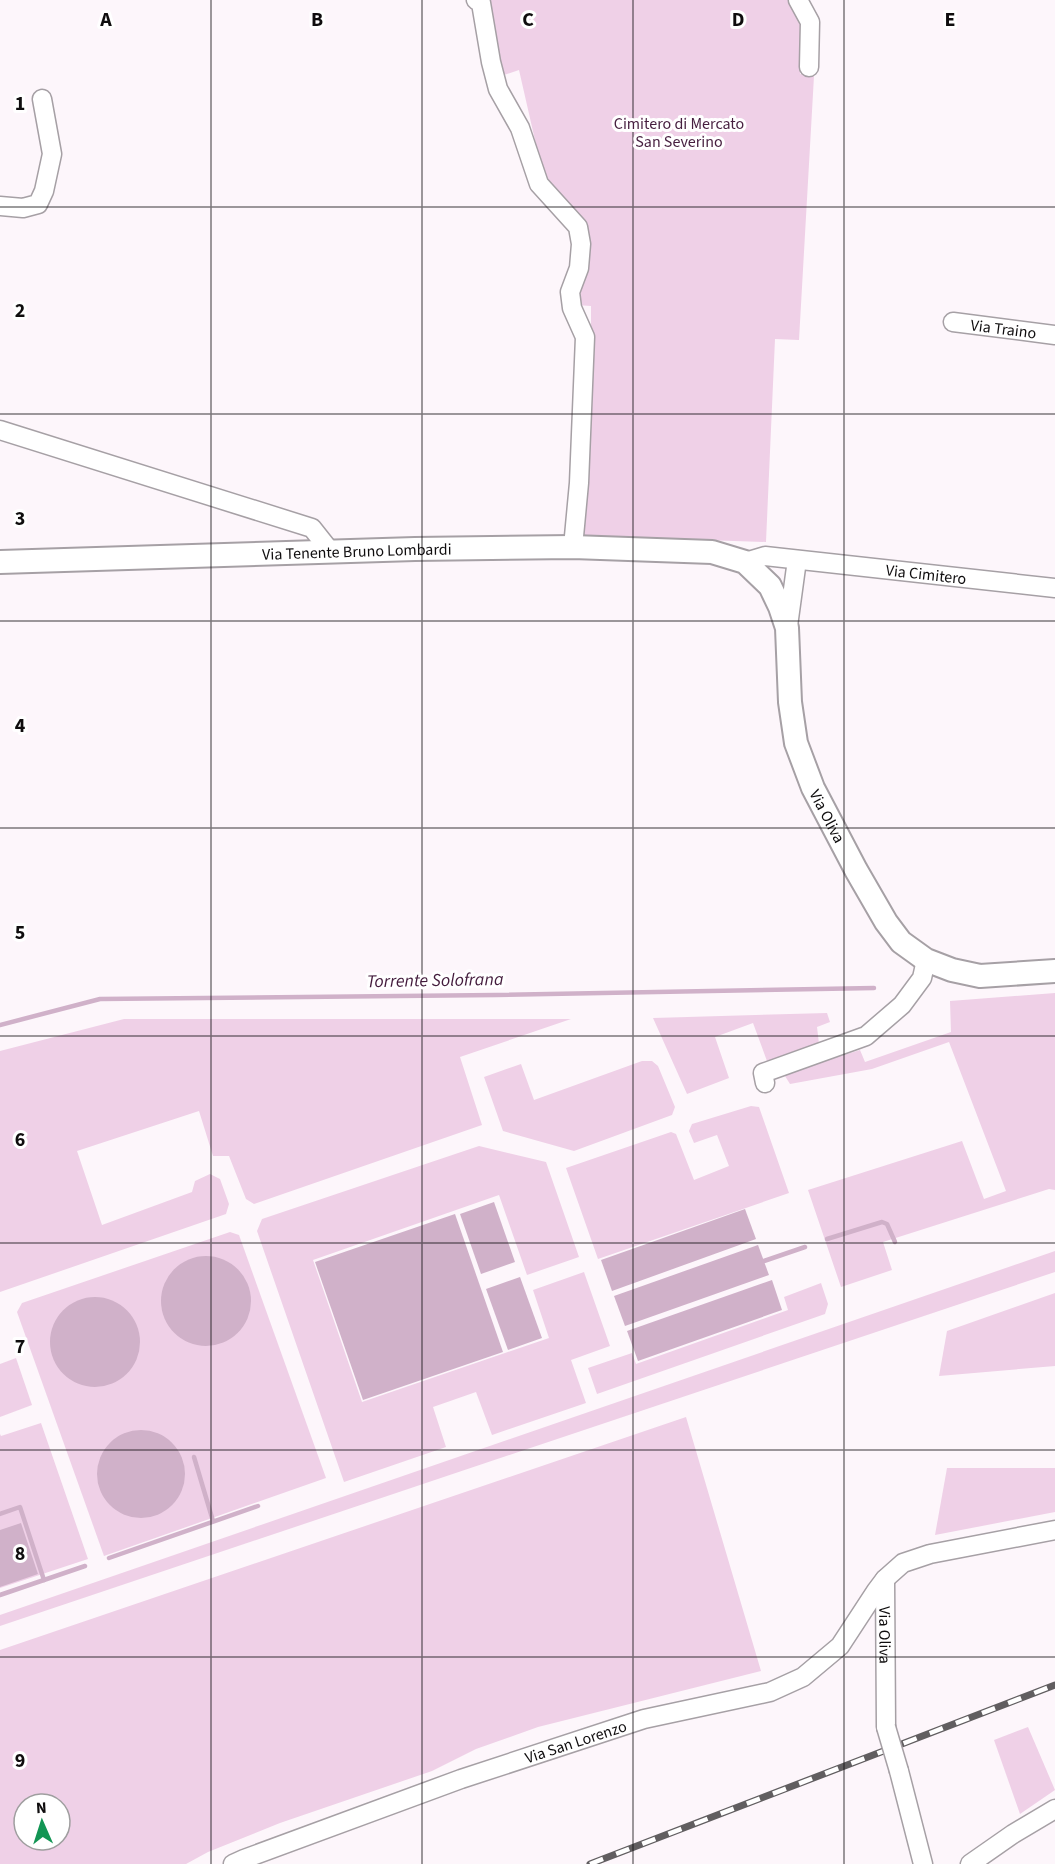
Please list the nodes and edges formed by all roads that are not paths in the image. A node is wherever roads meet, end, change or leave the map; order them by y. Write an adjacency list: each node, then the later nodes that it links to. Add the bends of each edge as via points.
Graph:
1 (476, 0): 9 (street, via 481,3 498,89 520,128 539,184 578,227 579,268 570,292 572,308 585,337)
2 (798, 0): 3 (street, via 810,22)
3 (809, 67)
4 (42, 99): 5 (street, via 52,154 44,191 38,204 23,208)
5 (0, 206)
6 (953, 322): 7 (street, Via Traino)
7 (1055, 335)
8 (0, 430): 10 (street, via 312,528)
9 (573, 546): 10 (main road, Via Tenente Bruno Lombardi); 11 (main road, Via Tenente Bruno Lombardi)
10 (331, 552): 13 (main road, Via Tenente Bruno Lombardi)
11 (712, 552): 14 (main road, Via Oliva)
12 (797, 560): 14 (street, Via Cimitero, via 765,556); 15 (street); 16 (street, Via Cimitero); 17 (street)
13 (0, 562)
14 (745, 562): 15 (main road, Via Oliva)
15 (770, 586): 17 (main road, Via Oliva)
16 (1055, 588)
17 (787, 628): 18 (main road, Via Oliva, via 796,743 813,788 886,922 901,942)
18 (926, 960): 19 (main road, Via Oliva, via 980,976); 20 (street, via 922,978 902,1005 866,1036 763,1073)
19 (1055, 971)
20 (765, 1083)
21 (1055, 1530): 22 (street, via 930,1554 903,1563)
22 (885, 1579): 24 (street, Via San Lorenzo, via 840,1646 803,1677 770,1692 644,1719 461,1779); 25 (street, Via Oliva, bridge, via 886,1727)
23 (1055, 1809): 26 (street)
24 (234, 1864)
25 (923, 1864)
26 (970, 1864)

